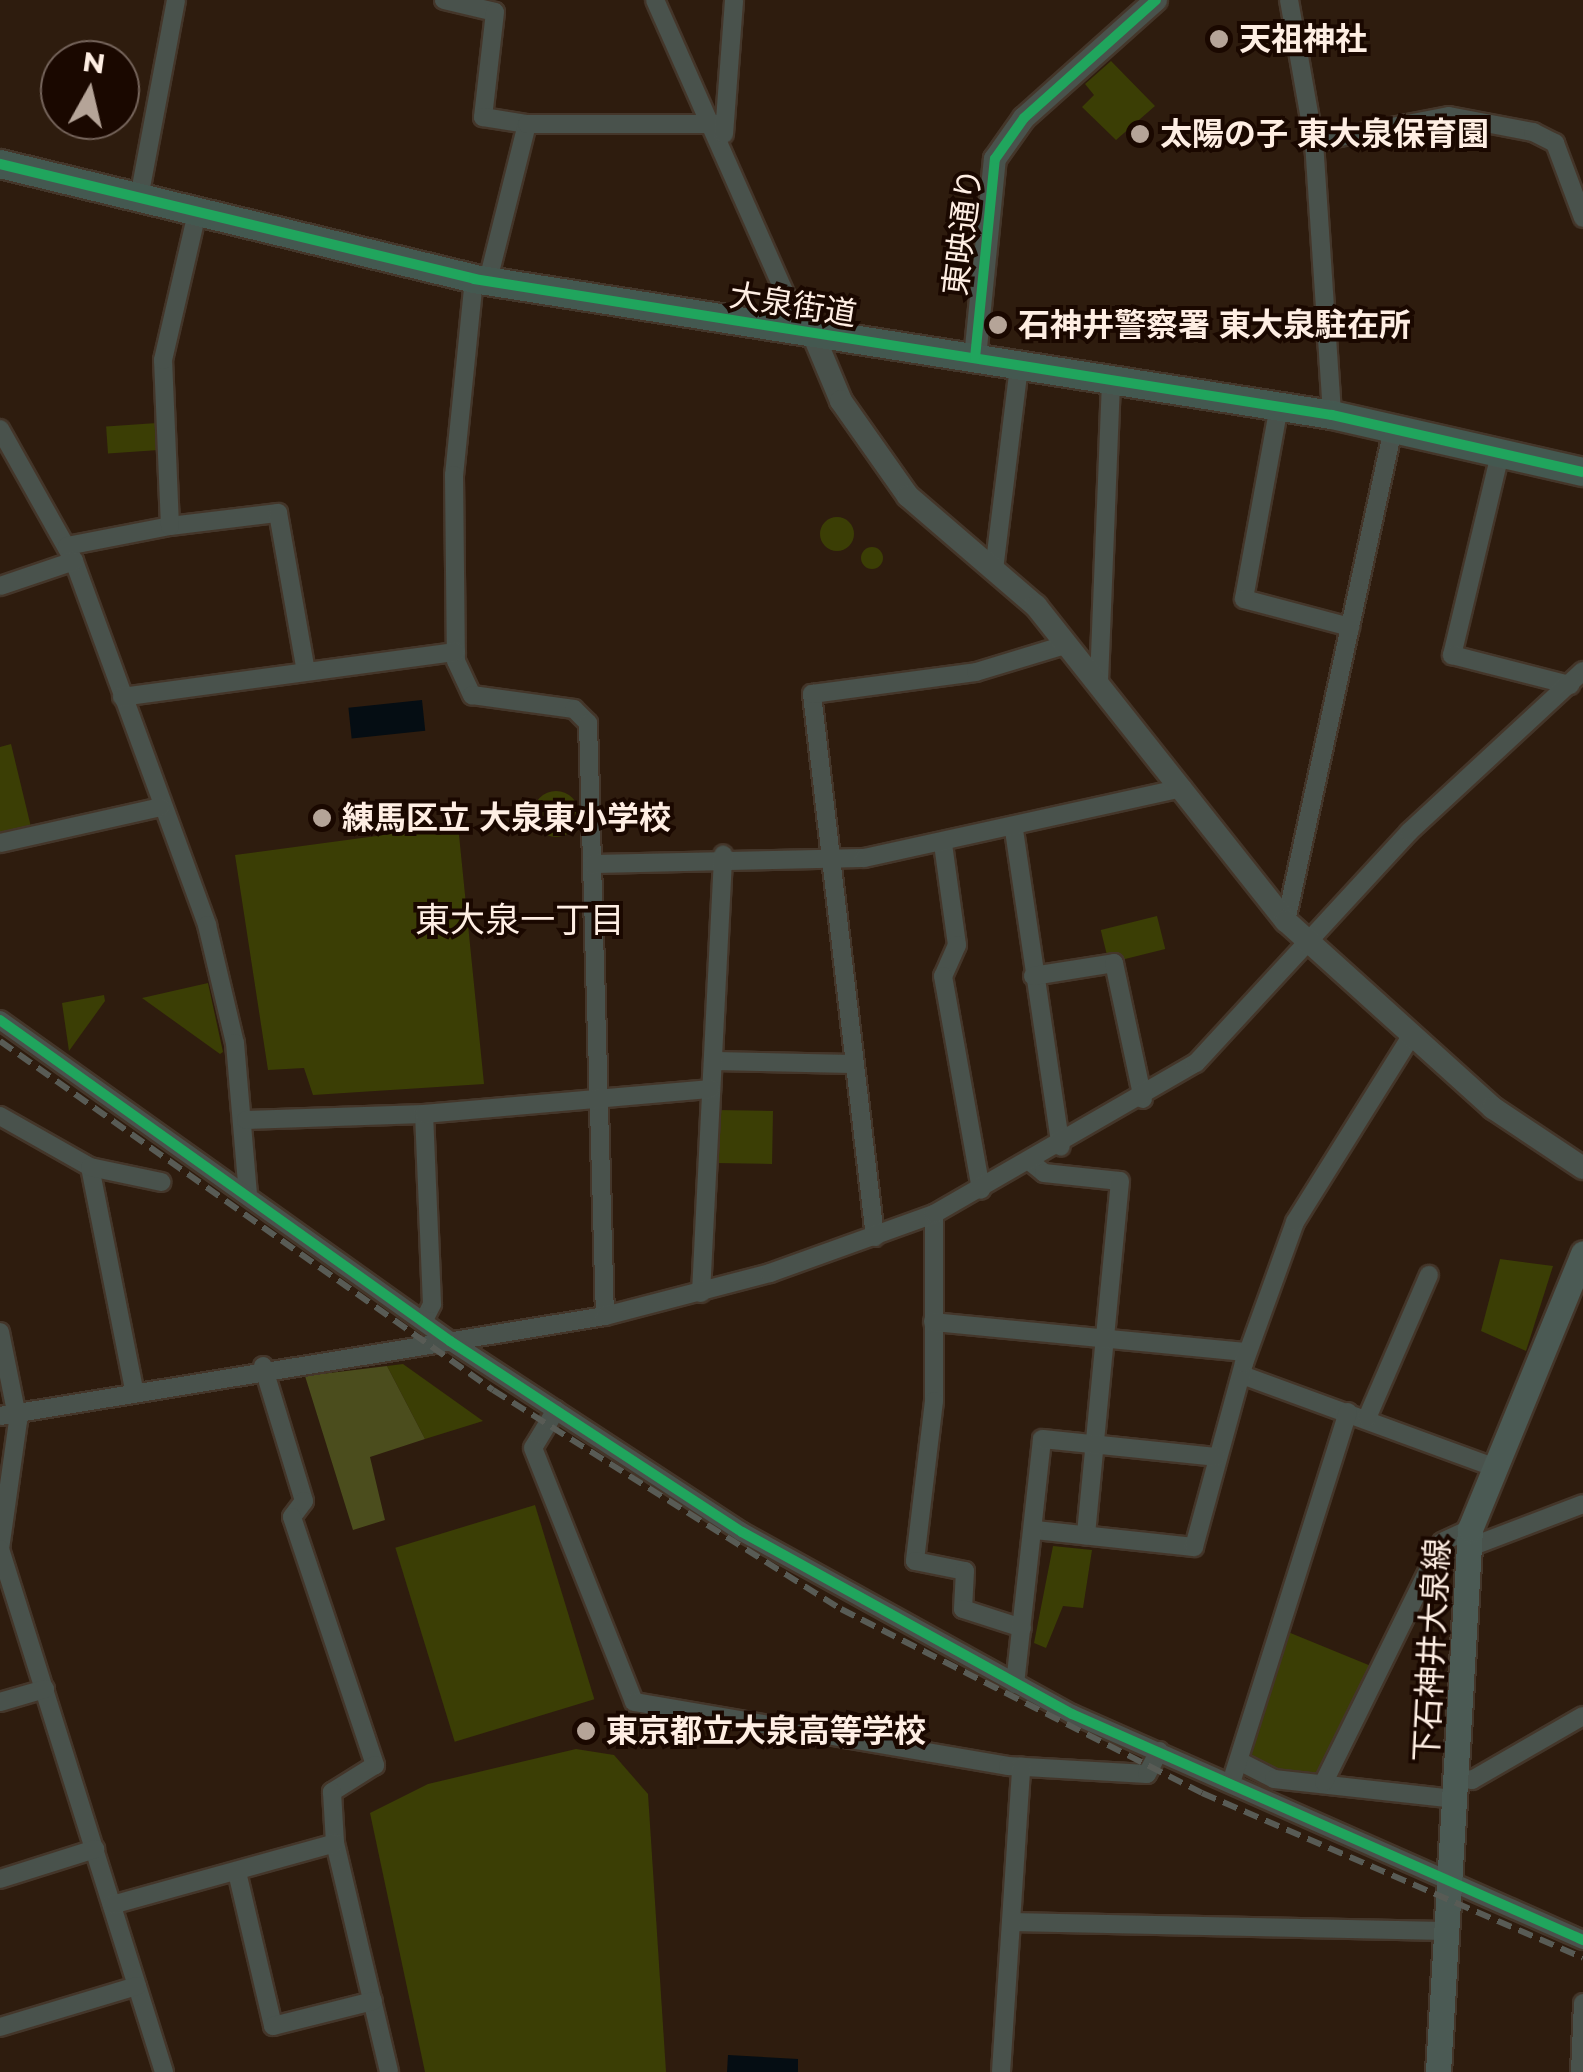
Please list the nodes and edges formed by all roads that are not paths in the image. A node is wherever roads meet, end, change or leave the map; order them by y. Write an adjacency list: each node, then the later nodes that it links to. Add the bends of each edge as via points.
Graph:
1 (176, 0): 11 (street)
2 (444, 0): 7 (street, via 495,12 483,117)
3 (655, 0): 8 (street)
4 (734, 0): 8 (street)
5 (1156, 0): 16 (street, 東映通り, via 1033,109 996,158)
6 (1289, 0): 9 (street)
7 (527, 124): 8 (street); 14 (street)
8 (721, 129): 15 (street)
9 (1314, 142): 13 (street, via 1449,116 1533,132 1555,143); 20 (street)
10 (0, 164): 11 (main road, 大泉街道)
11 (138, 198): 12 (main road, 大泉街道)
12 (197, 213): 14 (main road, 大泉街道); 25 (street, via 164,360)
13 (1583, 218)
14 (481, 280): 15 (main road, 大泉街道); 31 (street, via 454,472)
15 (808, 333): 16 (main road, 大泉街道); 27 (street, via 841,402 908,496)
16 (975, 358): 17 (main road, 大泉街道)
17 (1019, 366): 18 (main road, 大泉街道); 27 (street)
18 (1111, 381): 19 (main road, 大泉街道); 34 (street)
19 (1278, 406): 20 (main road, 大泉街道); 29 (street, via 1244,599)
20 (1332, 415): 21 (main road, 大泉街道)
21 (1393, 429): 23 (main road, 大泉街道); 29 (street)
22 (0, 430): 26 (street)
23 (1500, 454): 24 (main road, 大泉街道); 33 (street, via 1452,655)
24 (1583, 472)
25 (170, 526): 26 (street); 32 (street, via 278,512)
26 (70, 553): 28 (street); 35 (street)
27 (994, 570): 30 (street)
28 (0, 586)
29 (1350, 627): 44 (street)
30 (1068, 644): 34 (street); 42 (street, via 976,672 812,694)
31 (456, 652): 32 (street); 43 (street, via 472,694 586,717)
32 (305, 666): 35 (street)
33 (1576, 678): 45 (street, via 1408,832)
34 (1099, 681): 36 (street)
35 (122, 697): 37 (street)
36 (1182, 788): 38 (street); 44 (street)
37 (162, 808): 39 (street); 56 (street, via 222,971)
38 (1014, 830): 40 (street); 46 (street)
39 (0, 843)
40 (943, 844): 42 (street); 62 (street, via 958,945 944,984)
41 (723, 855): 42 (street); 43 (street); 49 (street)
42 (827, 856): 50 (street)
43 (593, 864): 52 (street)
44 (1286, 921): 45 (street)
45 (1310, 945): 48 (street); 53 (street, via 1196,1063)
46 (1032, 976): 53 (street, via 1114,962); 57 (street)
47 (0, 1020): 63 (street)
48 (1410, 1038): 60 (street); 75 (street, via 1295,1222)
49 (713, 1061): 50 (street); 51 (street)
50 (854, 1064): 65 (street)
51 (711, 1089): 52 (street); 68 (street)
52 (602, 1096): 54 (street); 69 (street)
53 (1143, 1100): 57 (street)
54 (424, 1114): 56 (street); 70 (street, via 432,1304)
55 (0, 1116): 59 (street)
56 (246, 1120): 63 (street)
57 (1060, 1147): 58 (street)
58 (1032, 1164): 62 (street); 73 (street, via 1044,1173 1120,1181)
59 (90, 1166): 61 (street); 78 (street)
60 (1583, 1168)
61 (161, 1182)
62 (982, 1190): 64 (street)
63 (248, 1194): 70 (street)
64 (934, 1214): 65 (street); 71 (street)
65 (875, 1237): 68 (street)
66 (1583, 1253): 85 (main road, 下石神井大泉線)
67 (1429, 1274): 82 (street)
68 (701, 1294): 69 (street)
69 (605, 1316): 74 (street)
70 (424, 1320): 74 (street)
71 (933, 1322): 73 (street); 91 (street, via 932,1434 915,1561 966,1571 964,1610)
72 (0, 1332): 81 (street)
73 (1104, 1337): 75 (street); 83 (street)
74 (450, 1341): 76 (street); 79 (street)
75 (1248, 1352): 77 (street)
76 (263, 1366): 78 (street); 102 (street, via 304,1501 292,1517 375,1765 332,1787)
77 (1242, 1375): 80 (street); 84 (street)
78 (134, 1389): 81 (street)
79 (556, 1410): 92 (street, via 742,1532); 98 (street, via 533,1448 629,1698)
80 (1348, 1412): 82 (street); 97 (street)
81 (8, 1413): 90 (street)
82 (1367, 1418): 85 (street)
83 (1094, 1443): 84 (street); 87 (street, via 1042,1439); 88 (street)
84 (1216, 1457): 88 (street, via 1194,1547)
85 (1493, 1467): 89 (main road, 下石神井大泉線)
86 (1583, 1504): 89 (street)
87 (1035, 1530): 88 (street); 91 (street)
88 (1086, 1535)
89 (1469, 1538): 99 (street, via 1442,1542); 101 (main road, 下石神井大泉線)
90 (1, 1556): 93 (street)
91 (1022, 1628): 92 (street)
92 (1016, 1684): 96 (street)
93 (44, 1688): 94 (street); 103 (street)
94 (0, 1702)
95 (1583, 1716): 101 (street)
96 (1159, 1751): 98 (street, via 1147,1774); 100 (street)
97 (1239, 1761): 99 (street, via 1274,1779); 100 (street)
98 (1021, 1767): 108 (street)
99 (1324, 1782): 101 (street)
100 (1231, 1783): 106 (street)
101 (1457, 1788): 106 (main road, 下石神井大泉線)
102 (335, 1843): 104 (street); 112 (street)
103 (94, 1849): 105 (street); 107 (street)
104 (237, 1872): 107 (street); 112 (street, via 274,2026)
105 (0, 1879)
106 (1449, 1881): 109 (main road, 下石神井大泉線); 110 (street)
107 (112, 1905): 111 (street)
108 (1011, 1922): 109 (street); 117 (street)
109 (1445, 1930): 118 (main road, 下石神井大泉線)
110 (1583, 1940)
111 (137, 1986): 114 (street); 115 (street)
112 (373, 2001): 116 (street)
113 (1583, 2003): 119 (street)
114 (0, 2027)
115 (164, 2072)
116 (389, 2072)
117 (1001, 2072)
118 (1438, 2072)
119 (1580, 2072)

